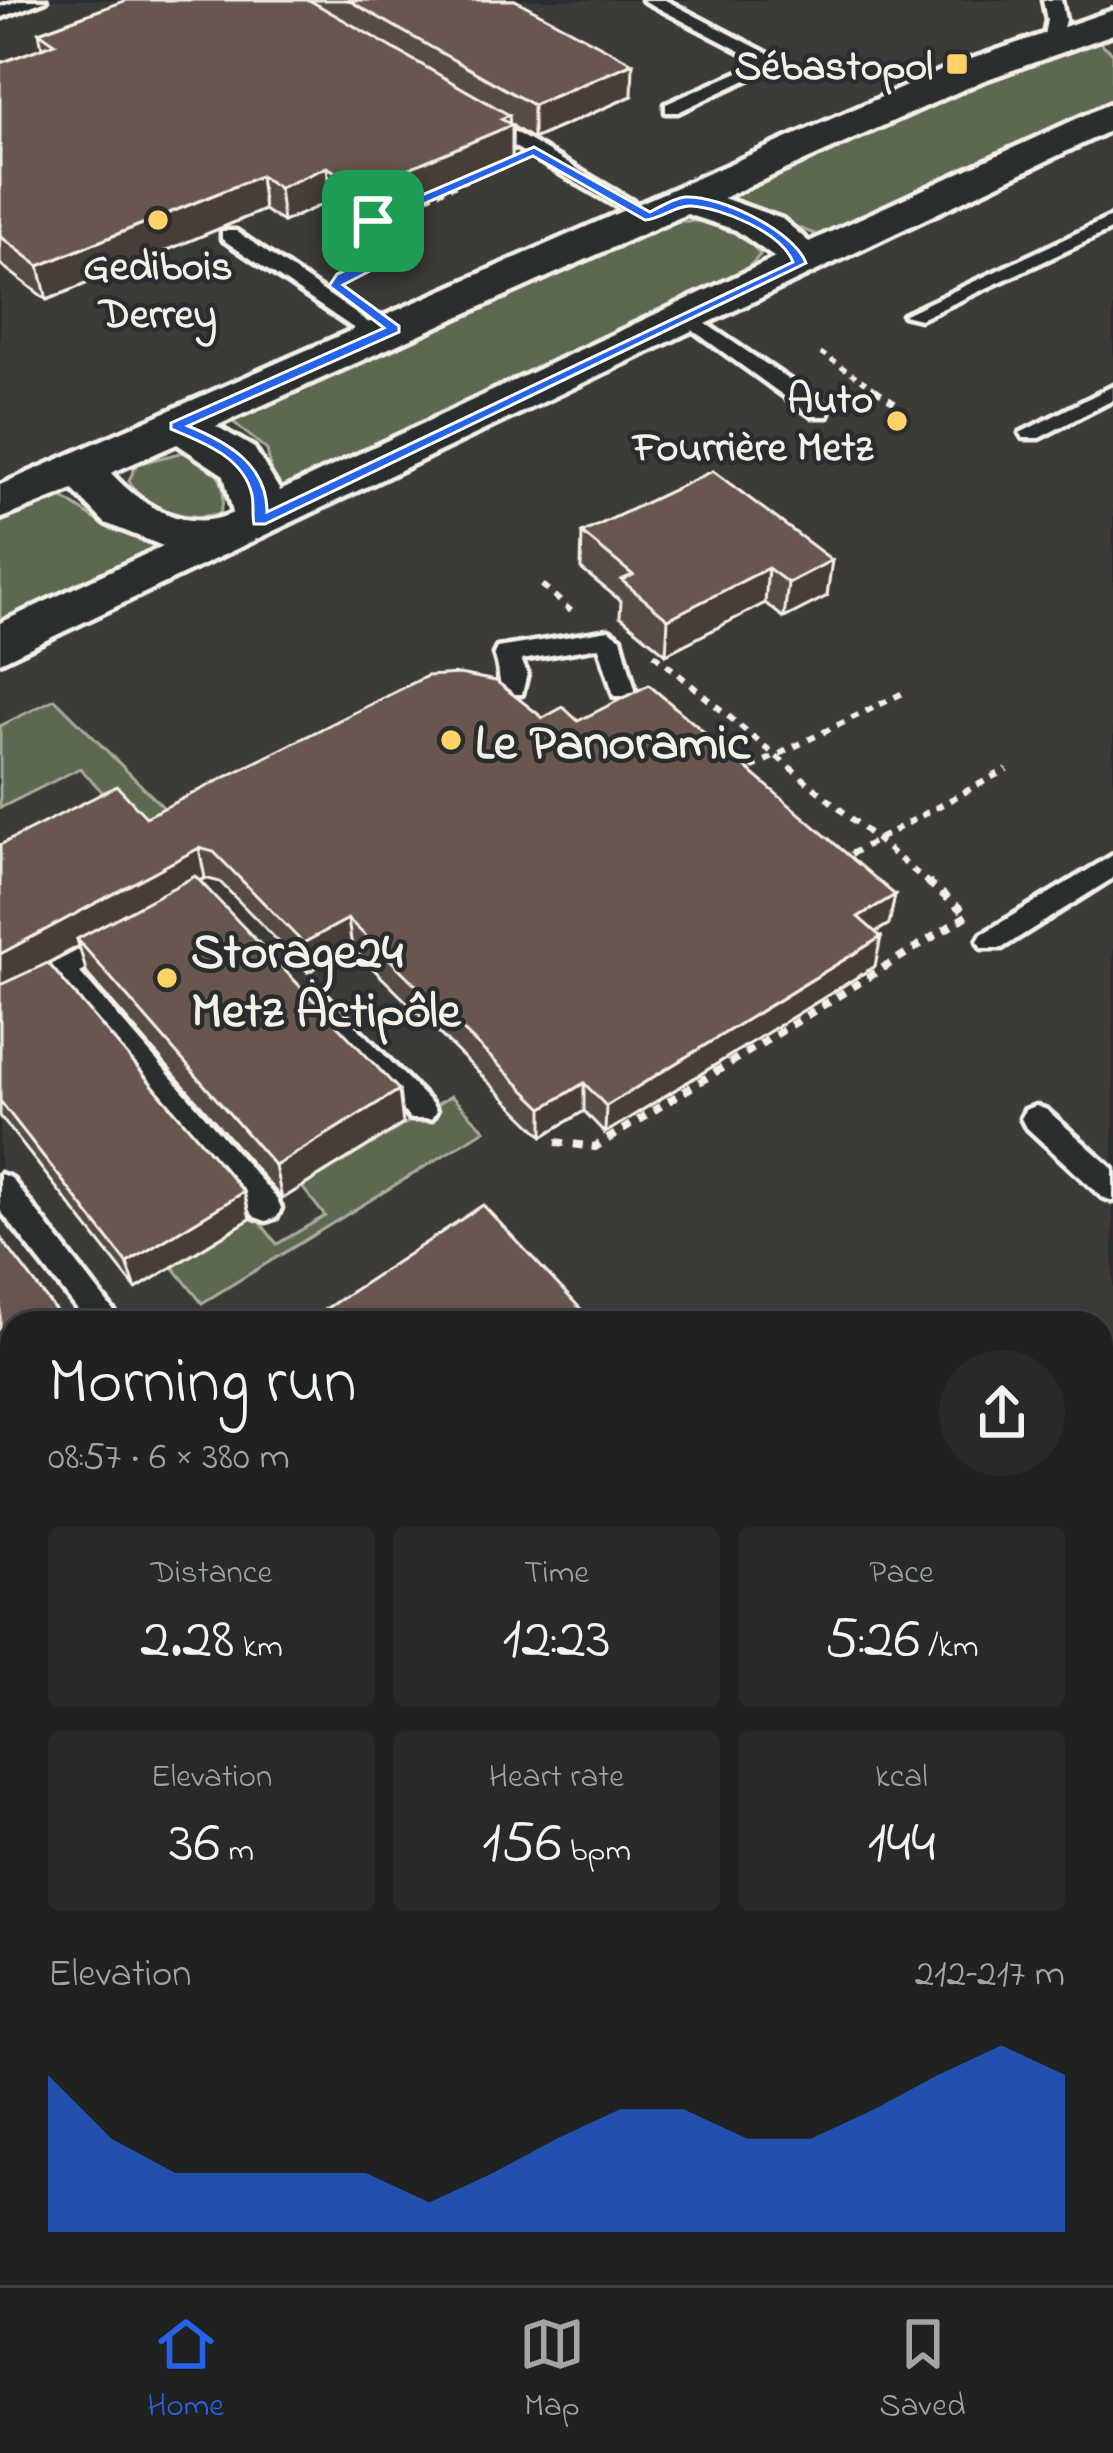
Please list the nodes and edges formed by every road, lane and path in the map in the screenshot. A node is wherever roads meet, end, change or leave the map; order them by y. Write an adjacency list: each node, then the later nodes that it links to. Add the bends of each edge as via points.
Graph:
1 (37, 0): 3 (lane)
2 (652, 0): 7 (lane, via 775,62)
3 (0, 13)
4 (1052, 20): 5 (main road); 10 (main road, via 968,73)
5 (1112, 24)
6 (453, 104): 9 (lane)
7 (671, 108)
8 (1113, 114): 13 (main road)
9 (534, 151): 10 (lane); 16 (path, via 372,221 412,246 336,286)
10 (668, 209): 13 (main road, via 724,209 795,250); 16 (main road)
11 (1113, 222): 14 (lane)
12 (230, 235): 16 (lane)
13 (800, 263): 15 (main road)
14 (914, 315)
15 (687, 317): 20 (lane); 25 (main road)
16 (386, 333): 21 (main road)
17 (821, 353): 19 (path)
18 (1113, 392): 22 (lane)
19 (900, 406)
20 (820, 411)
21 (176, 426): 23 (main road); 25 (main road, via 221,444 249,472 260,495)
22 (1031, 433)
23 (82, 467): 24 (main road); 25 (main road, via 107,503 136,522)
24 (0, 504)
25 (237, 531): 31 (main road)
26 (542, 585): 28 (path)
27 (584, 605): 28 (path)
28 (571, 611): 29 (path)
29 (554, 620)
30 (639, 642): 35 (path)
31 (0, 644)
32 (513, 688): 33 (lane, via 506,654 609,638)
33 (623, 690)
34 (907, 691): 35 (path)
35 (775, 755): 36 (path); 38 (path)
36 (751, 768)
37 (1007, 769): 38 (path)
38 (876, 839): 39 (path); 48 (path, via 968,915 595,1147)
39 (851, 854)
40 (1113, 865): 42 (lane)
41 (145, 926): 43 (lane)
42 (992, 941)
43 (62, 970): 45 (lane); 51 (lane)
44 (289, 976): 46 (lane)
45 (0, 1004)
46 (421, 1111)
47 (1036, 1118): 50 (lane)
48 (556, 1142)
49 (0, 1186): 52 (lane)
50 (1113, 1188)
51 (266, 1208)
52 (98, 1311)

